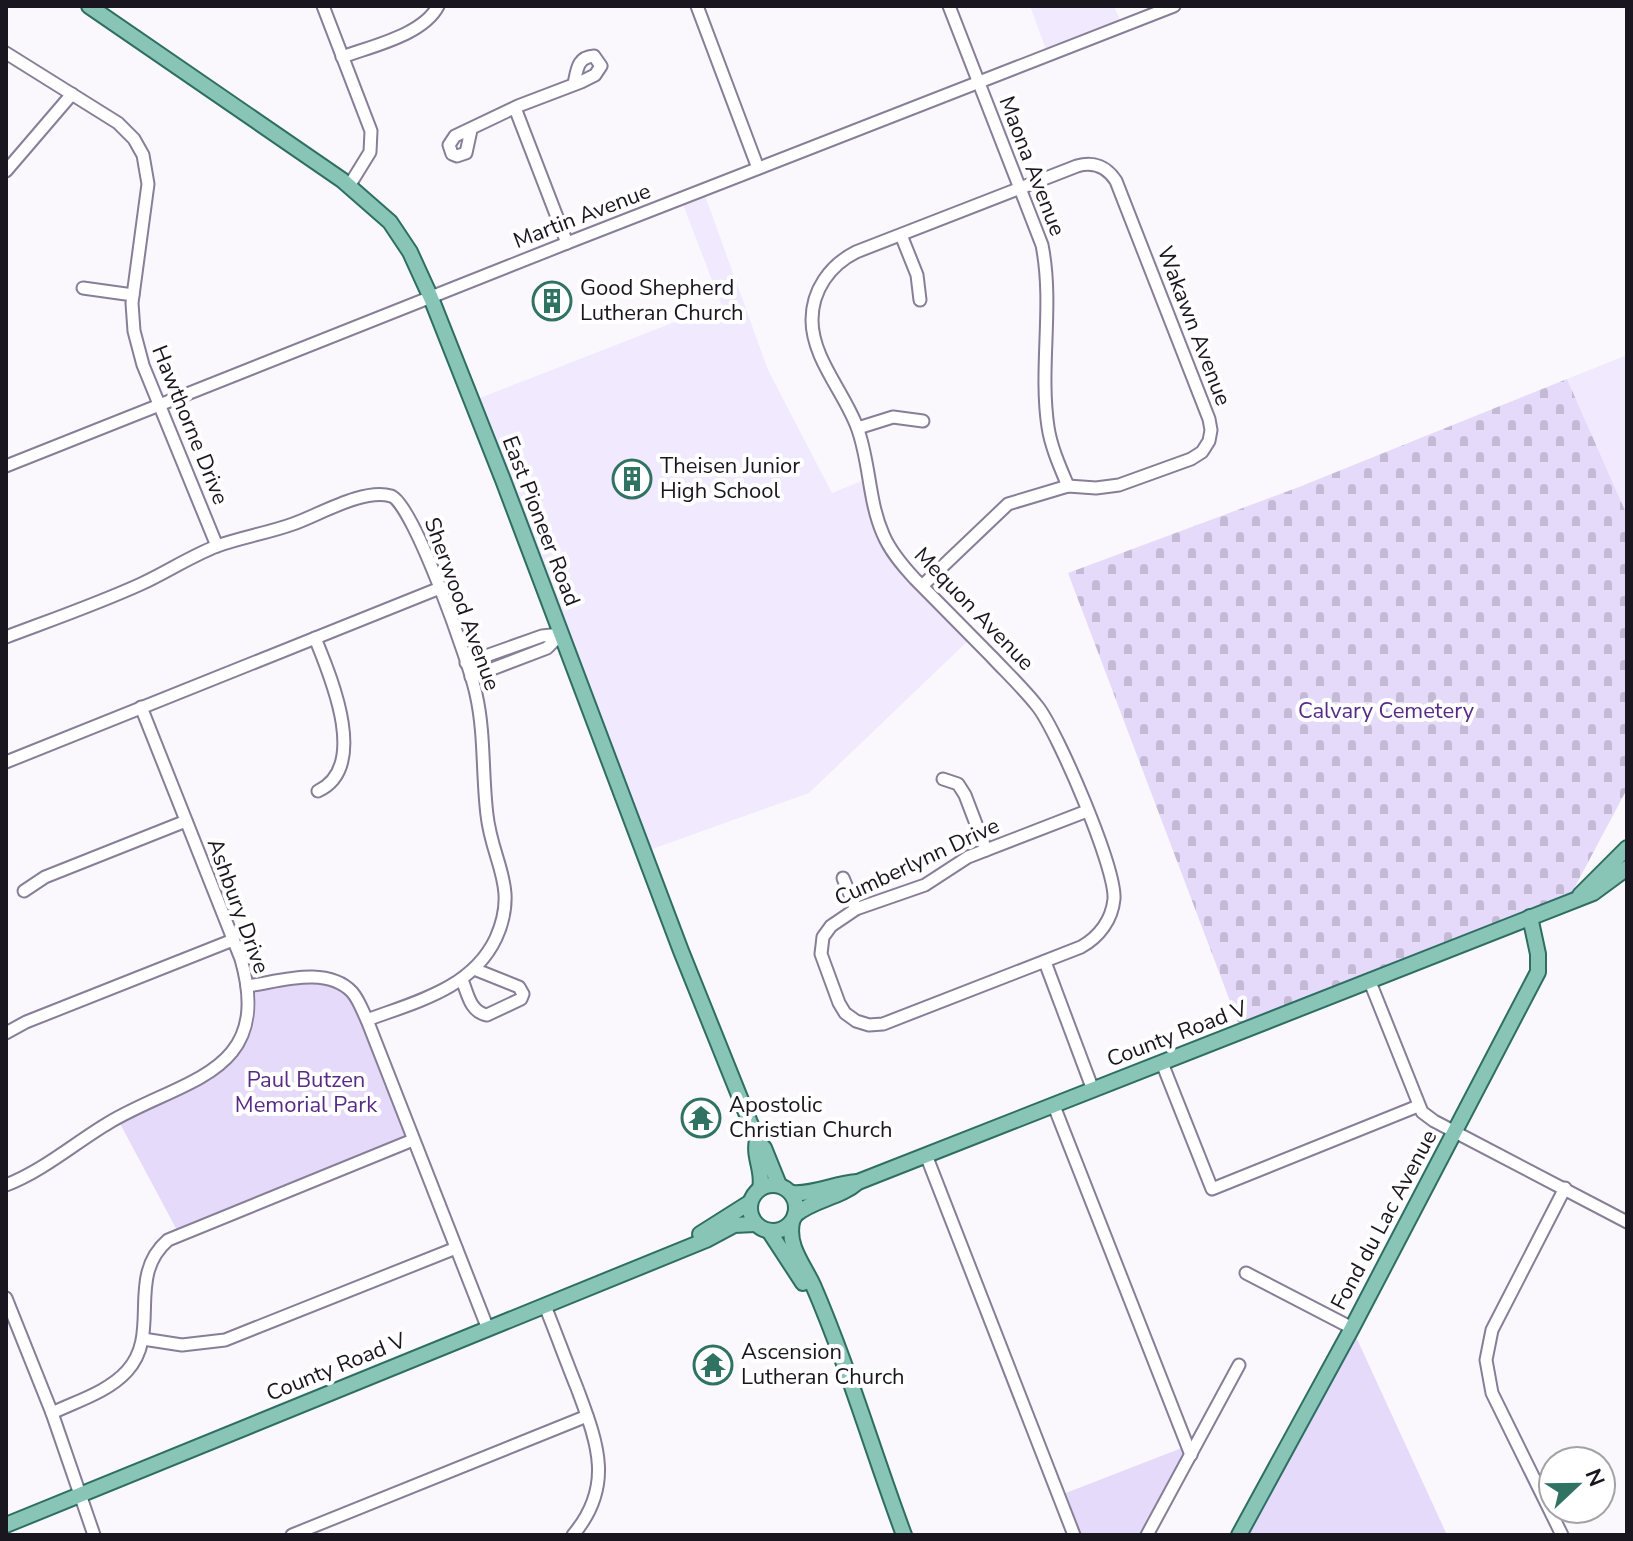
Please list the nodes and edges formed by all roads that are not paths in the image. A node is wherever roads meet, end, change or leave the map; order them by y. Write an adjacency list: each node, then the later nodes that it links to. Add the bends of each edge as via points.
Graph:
1 (89, 6): 16 (main road, East Pioneer Road)
2 (323, 6): 8 (street)
3 (438, 6): 8 (street, via 419,28)
4 (697, 6): 14 (street)
5 (949, 6): 9 (street, Maona Avenue)
6 (1170, 7): 9 (street, Martin Avenue)
7 (6, 53): 11 (street, Hawthorne Drive)
8 (342, 57): 16 (street, via 371,137 370,152)
9 (979, 82): 14 (street, Martin Avenue); 17 (street, Maona Avenue)
10 (574, 84): 12 (street)
11 (72, 94): 15 (street); 21 (street, Hawthorne Drive, via 126,129 144,159 148,184)
12 (515, 108): 13 (street); 19 (street)
13 (471, 130)
14 (758, 168): 19 (street, Martin Avenue)
15 (6, 171)
16 (349, 186): 22 (main road, East Pioneer Road, via 390,222)
17 (1020, 188): 18 (street, Mequon Avenue); 28 (street, Maona Avenue, via 1045,263 1046,417); 28 (street, Wakawn Avenue, via 1084,164 1113,176 1210,426 1207,445 1191,459 1113,487)
18 (901, 235): 23 (street, via 917,275); 26 (street, Mequon Avenue, via 837,264 822,282 813,306 816,343)
19 (567, 243): 22 (street, Martin Avenue)
20 (83, 288): 21 (street)
21 (133, 295): 24 (street, Hawthorne Drive, via 138,350)
22 (431, 298): 24 (street, Martin Avenue); 32 (main road, East Pioneer Road)
23 (920, 300)
24 (161, 403): 27 (street, Martin Avenue); 29 (street, Hawthorne Drive)
25 (923, 421): 26 (street, via 893,417)
26 (858, 428): 30 (street, Mequon Avenue, via 883,534)
27 (6, 466)
28 (1068, 486): 30 (street, Wakawn Avenue, via 1004,507)
29 (217, 546): 31 (street, Sherwood Avenue, via 368,496 388,495 398,499 417,530); 33 (street, via 140,584)
30 (922, 586): 41 (street, Mequon Avenue, via 1035,703 1057,737)
31 (440, 588): 34 (street); 35 (street, Sherwood Avenue)
32 (561, 634): 35 (street); 36 (street, via 547,648); 65 (main road, East Pioneer Road)
33 (6, 637)
34 (315, 638): 37 (street); 40 (street, via 344,736 339,768)
35 (466, 663): 36 (street, Sherwood Avenue)
36 (471, 677): 53 (street, Sherwood Avenue, via 480,716 487,814 505,892 498,932)
37 (141, 707): 38 (street); 42 (street, Ashbury Drive)
38 (6, 762)
39 (943, 779): 44 (street, via 958,784 965,795)
40 (318, 791)
41 (1087, 811): 44 (street, Cumberlynn Drive); 52 (street, Mequon Avenue, via 1111,877 1112,911 1091,940)
42 (186, 821): 47 (street, via 45,877); 51 (street, Ashbury Drive)
43 (1627, 848): 48 (main road)
44 (986, 850): 49 (street, Cumberlynn Drive, via 919,887)
45 (1627, 868): 48 (main road)
46 (843, 878): 49 (street)
47 (24, 891)
48 (1577, 898): 50 (main road, County Road V)
49 (856, 909): 52 (street, Cumberlynn Drive, via 828,929 821,950 842,1008 864,1024 887,1023)
50 (1530, 917): 55 (main road, County Road V); 63 (main road, Fond du Lac Avenue, via 1538,972)
51 (233, 940): 56 (street, Ashbury Drive); 58 (street)
52 (1045, 962): 60 (street)
53 (474, 969): 54 (street, Sherwood Avenue); 54 (street, via 519,987 521,999 482,1014 473,1008)
54 (462, 980): 57 (street, Sherwood Avenue)
55 (1370, 982): 59 (main road, County Road V); 62 (street)
56 (247, 986): 57 (street, via 307,978 336,981 354,994); 68 (street, Ashbury Drive, via 244,1029 221,1065 117,1118)
57 (367, 1020): 64 (street)
58 (6, 1033)
59 (1162, 1063): 60 (main road, County Road V); 62 (street, via 1212,1189)
60 (1093, 1090): 61 (main road, County Road V)
61 (1054, 1106): 66 (main road, County Road V); 89 (street)
62 (1418, 1106): 63 (street)
63 (1455, 1131): 70 (street); 83 (main road, Fond du Lac Avenue)
64 (413, 1140): 77 (street); 85 (street, via 168,1240 146,1270)
65 (757, 1140): 69 (main road, East Pioneer Road); 71 (main road)
66 (926, 1155): 67 (main road, County Road V); 96 (street)
67 (858, 1182): 71 (main road, via 803,1194); 73 (main road, County Road V, via 847,1192 808,1206)
68 (6, 1185)
69 (760, 1188): 71 (main road); 72 (main road)
70 (1565, 1188): 74 (street); 99 (street, via 1491,1333 1486,1360 1492,1393)
71 (786, 1189): 73 (main road, via 795,1200)
72 (749, 1203): 75 (main road); 78 (main road, County Road V)
73 (794, 1219): 76 (main road, via 782,1230); 82 (main road, via 792,1244)
74 (1627, 1222)
75 (755, 1224): 76 (main road); 78 (main road, County Road V, via 734,1225)
76 (769, 1231): 82 (main road)
77 (456, 1248): 84 (street); 85 (street, via 225,1340 182,1345)
78 (681, 1249): 81 (main road, County Road V)
79 (1246, 1273): 83 (street)
80 (6, 1298): 87 (street)
81 (545, 1306): 84 (main road, County Road V); 88 (street)
82 (830, 1328): 95 (main road)
83 (1352, 1328): 98 (main road, Fond du Lac Avenue)
84 (488, 1329): 90 (main road, County Road V)
85 (143, 1339): 87 (street, via 122,1376)
86 (1239, 1365): 89 (street)
87 (52, 1413): 90 (street)
88 (587, 1416): 93 (street); 94 (street, via 599,1453 598,1483)
89 (1191, 1455): 97 (street)
90 (79, 1496): 91 (main road, County Road V); 92 (street)
91 (6, 1525)
92 (94, 1535)
93 (292, 1535)
94 (573, 1535)
95 (904, 1535)
96 (1074, 1535)
97 (1147, 1535)
98 (1239, 1535)
99 (1562, 1535)

